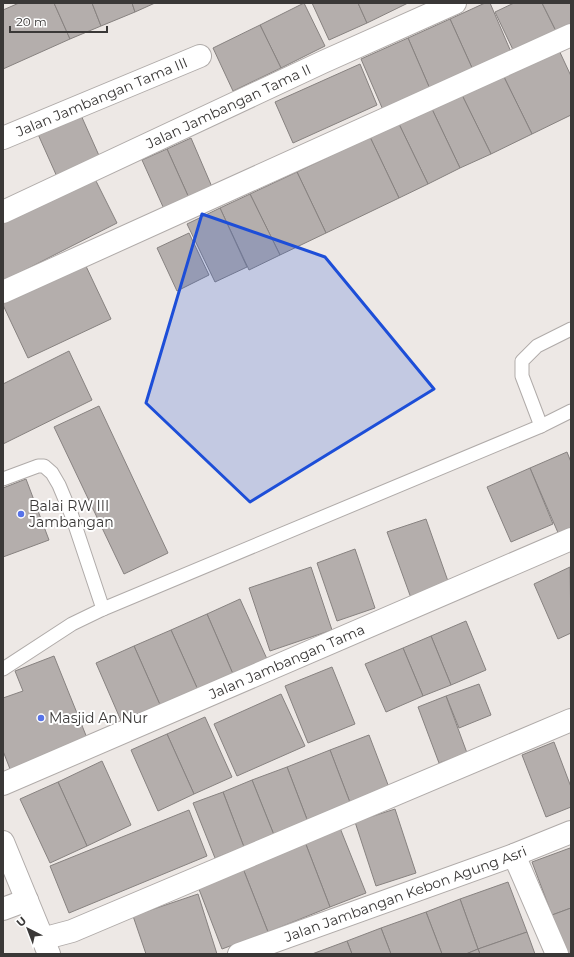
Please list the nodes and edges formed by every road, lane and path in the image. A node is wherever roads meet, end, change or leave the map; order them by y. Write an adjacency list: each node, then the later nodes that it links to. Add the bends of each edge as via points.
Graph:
1 (455, 3): 5 (street, Jalan Jambangan Tama II)
2 (571, 35): 6 (street)
3 (200, 56): 4 (street, Jalan Jambangan Tama III)
4 (3, 138)
5 (3, 212)
6 (3, 292)
7 (571, 329): 9 (lane, via 537,346 522,361 522,376)
8 (571, 411): 9 (lane)
9 (541, 426): 12 (lane)
10 (3, 479): 12 (lane, via 38,466 44,466 52,473 72,516)
11 (571, 539): 15 (street, Jalan Jambangan Tama)
12 (103, 609): 13 (lane, via 72,624)
13 (3, 669)
14 (571, 720): 21 (street, via 72,931)
15 (3, 784)
16 (571, 832): 18 (street, Jalan Jambangan Kebon Agung Asri)
17 (3, 842): 19 (street)
18 (514, 855): 22 (street, Jalan Jambangan Kebon Agung Asri); 23 (street)
19 (27, 900): 20 (street); 21 (street)
20 (3, 910)
21 (45, 946)
22 (240, 954)
23 (557, 954)

